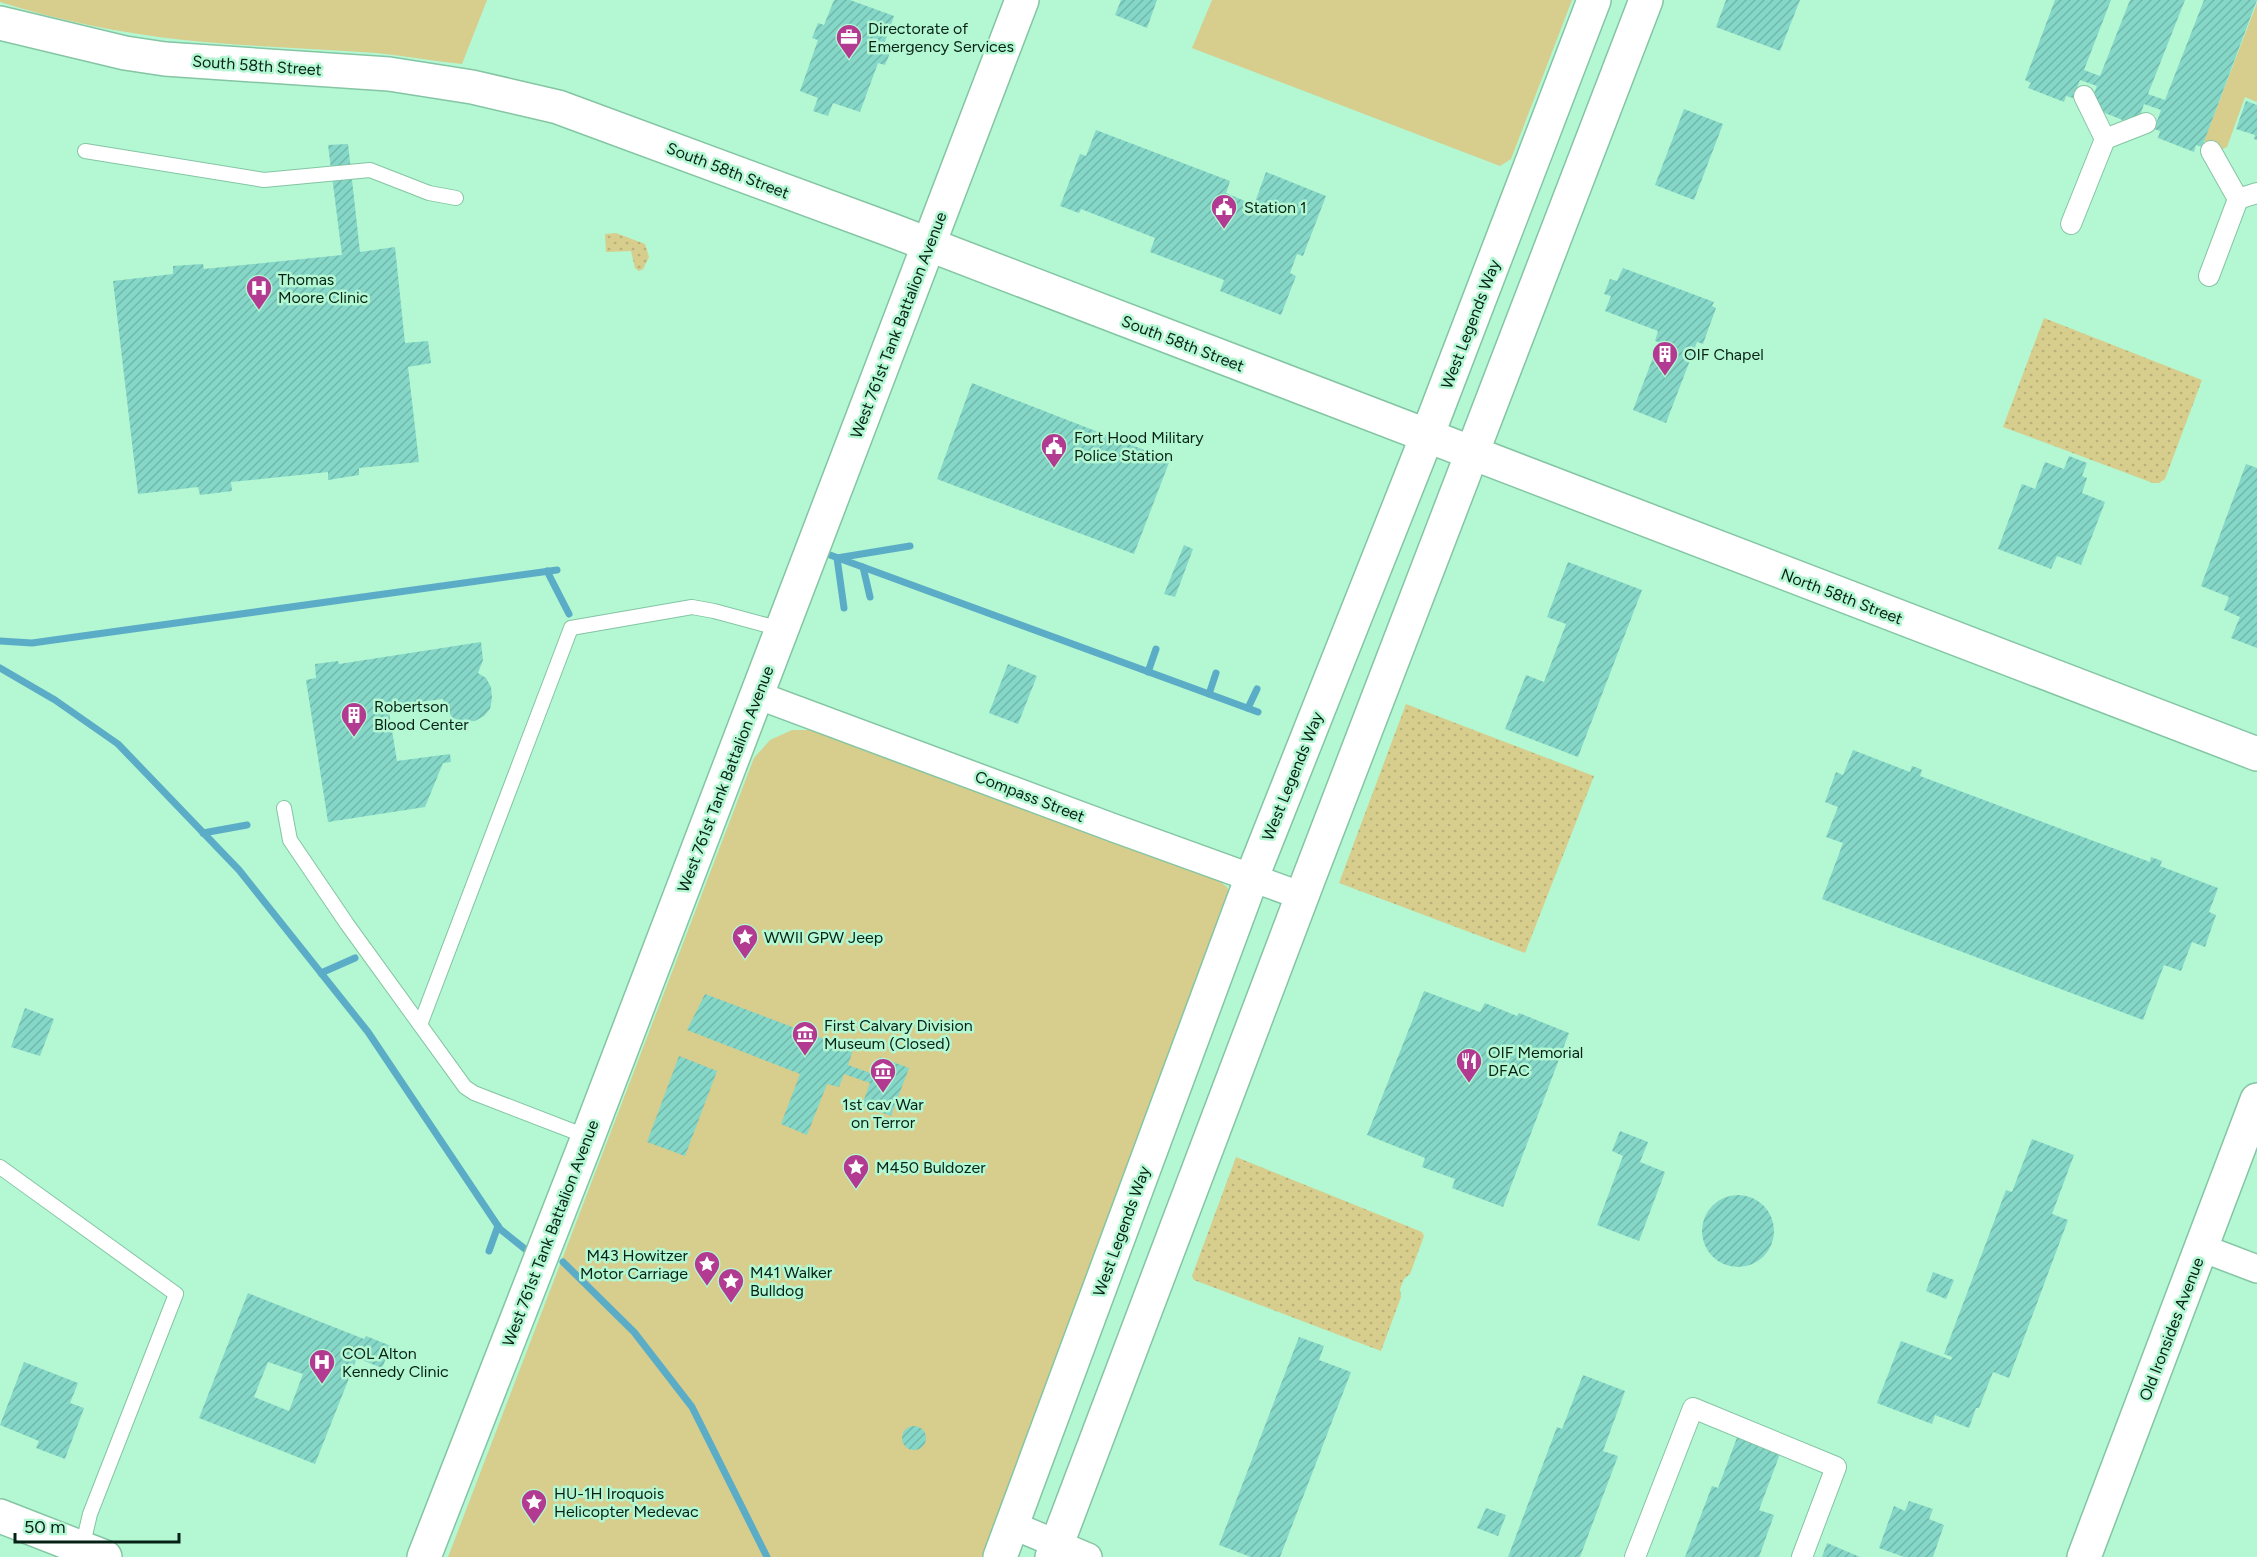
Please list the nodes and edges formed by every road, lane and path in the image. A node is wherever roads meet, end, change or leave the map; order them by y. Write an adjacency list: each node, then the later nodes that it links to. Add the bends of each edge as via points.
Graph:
1 (1022, 0): 14 (street, West 761st Tank Battalion Avenue)
2 (1594, 0): 16 (street, West Legends Way)
3 (1646, 0): 17 (street)
4 (0, 23): 14 (street, South 58th Street, via 165,59 389,74 472,87 548,105)
5 (2084, 96): 7 (street)
6 (2146, 123): 7 (street)
7 (2105, 139): 13 (street)
8 (85, 151): 11 (lane, via 264,180 370,170 429,193)
9 (2211, 151): 12 (street)
10 (2257, 193): 12 (street)
11 (456, 198)
12 (2238, 199): 15 (street)
13 (2071, 224)
14 (928, 245): 16 (street, South 58th Street); 18 (street, West 761st Tank Battalion Avenue)
15 (2208, 276)
16 (1427, 436): 17 (street, North 58th Street); 22 (street, West Legends Way)
17 (1473, 454): 20 (street, North 58th Street); 23 (street)
18 (782, 629): 19 (street, West 761st Tank Battalion Avenue); 24 (lane, via 692,607 571,628)
19 (758, 695): 22 (street, Compass Street); 26 (street, West 761st Tank Battalion Avenue)
20 (2257, 754)
21 (284, 808): 24 (lane, via 290,840)
22 (1252, 877): 23 (street, Compass Street); 31 (street, West Legends Way)
23 (1302, 896): 32 (street)
24 (420, 1025): 26 (lane, via 465,1087 474,1093)
25 (2257, 1100): 28 (street, Old Ironsides Avenue)
26 (588, 1137): 34 (street, West 761st Tank Battalion Avenue)
27 (0, 1167): 33 (lane, via 176,1294 90,1514)
28 (2202, 1248): 29 (street); 39 (street, Old Ironsides Avenue)
29 (2257, 1269)
30 (0, 1516): 33 (street)
31 (1012, 1525): 32 (street); 35 (street, West Legends Way)
32 (1054, 1551): 36 (street)
33 (89, 1554)
34 (424, 1557)
35 (1000, 1557)
36 (1088, 1557)
37 (1635, 1557): 38 (street, via 1693,1408 1836,1467)
38 (1802, 1557)
39 (2084, 1557)

